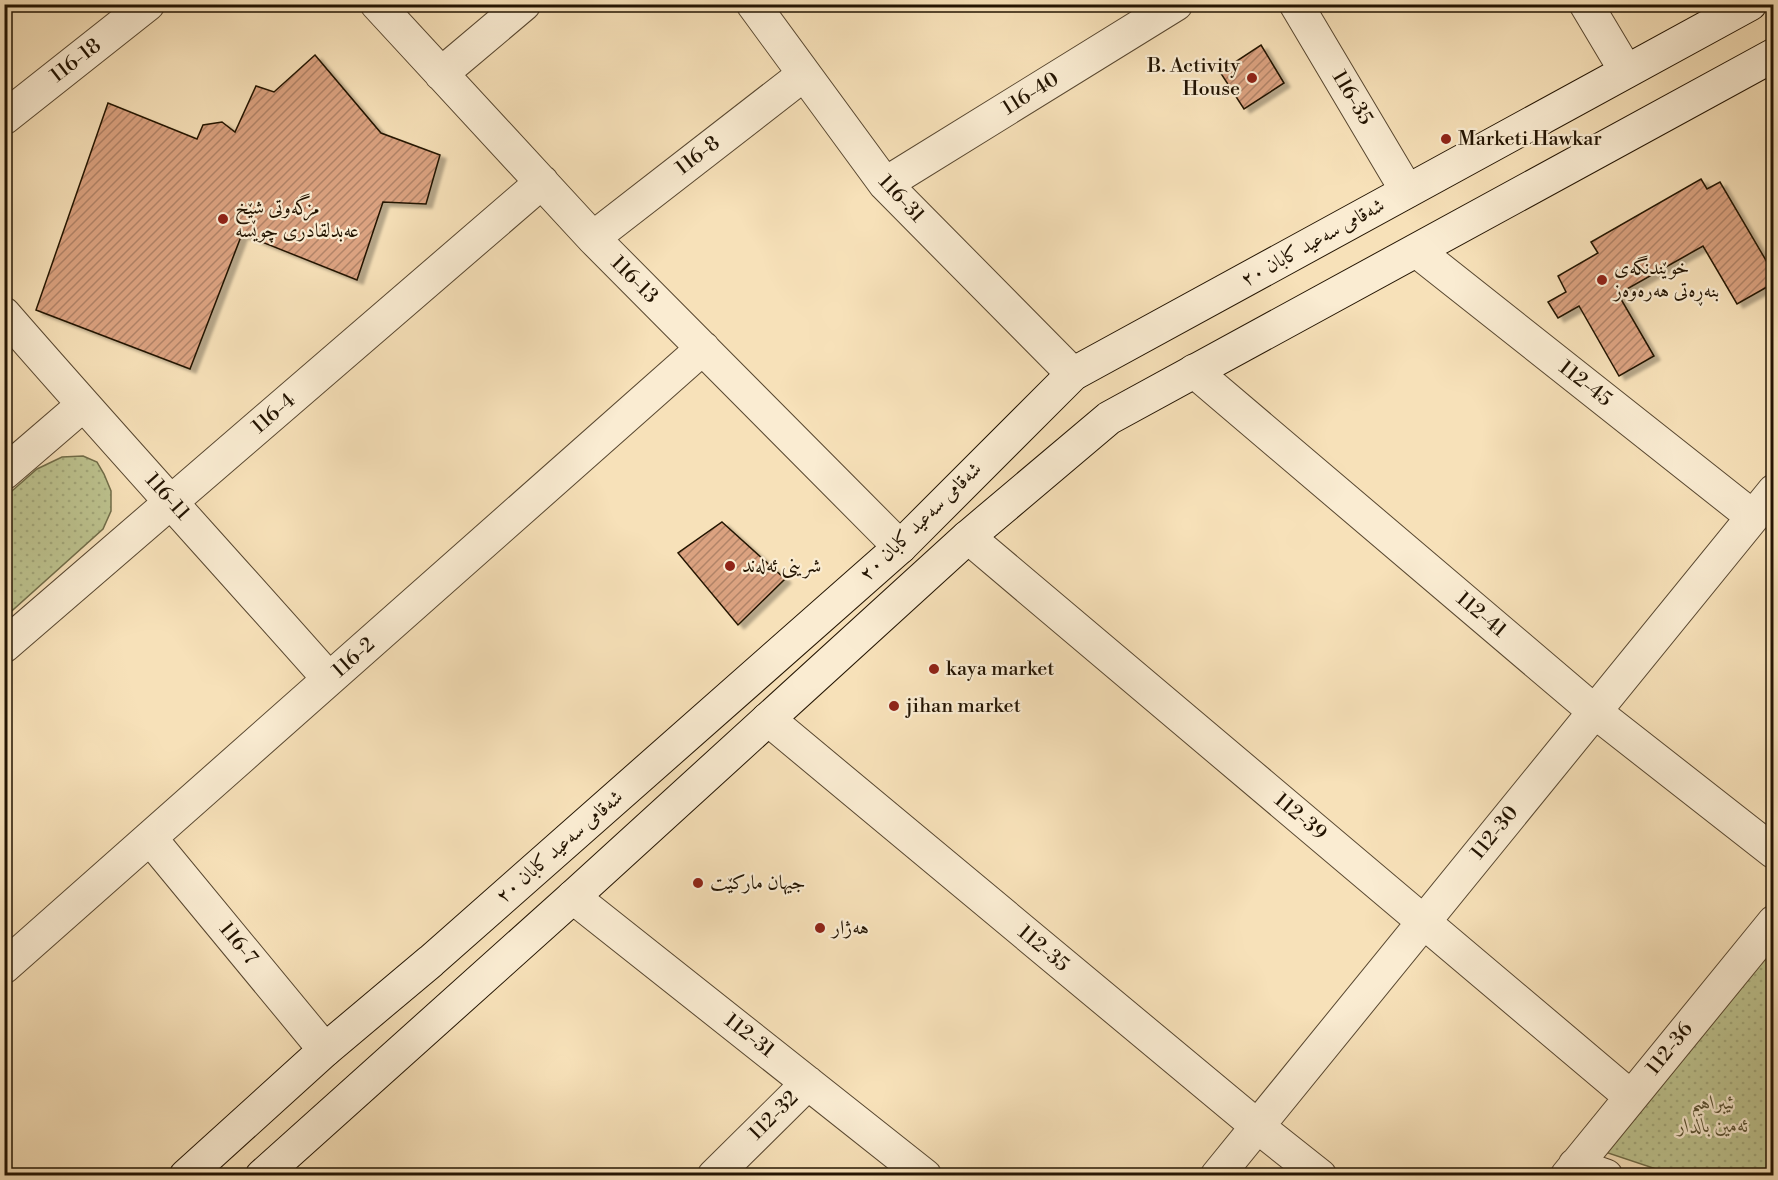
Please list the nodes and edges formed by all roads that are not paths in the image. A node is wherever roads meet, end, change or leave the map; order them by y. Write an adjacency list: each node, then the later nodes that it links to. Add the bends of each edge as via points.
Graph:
1 (148, 4): 13 (street, 116-18)
2 (377, 4): 11 (street, 116-13)
3 (524, 4): 11 (street)
4 (753, 4): 12 (street, 116-31)
5 (1176, 4): 15 (street, 116-40)
6 (1296, 4): 16 (street, 116-35)
7 (1586, 4): 10 (street)
8 (1750, 4): 10 (street, شەقامی سەعید کابان ٢٠)
9 (1773, 55): 18 (street, شەقامی سەعید کابان ٢٠)
10 (1626, 71): 16 (street, شەقامی سەعید کابان ٢٠)
11 (441, 74): 14 (street, 116-13)
12 (803, 75): 15 (street, 116-31); 17 (street, 116-8)
13 (4, 118)
14 (542, 182): 17 (street, 116-13); 26 (street, 116-4)
15 (885, 184): 22 (street, 116-31)
16 (1407, 191): 22 (street, شەقامی سەعید کابان ٢٠)
17 (593, 238): 20 (street, 116-13)
18 (1417, 251): 21 (street, شەقامی سەعید کابان ٢٠); 27 (street, 112-45)
19 (4, 314): 23 (street, 116-11)
20 (703, 348): 29 (street, 116-13); 31 (street, 116-2)
21 (1194, 371): 28 (street, شەقامی سەعید کابان ٢٠, via 1108,418); 32 (street, 112-41)
22 (1073, 374): 29 (street, شەقامی سەعید کابان ٢٠)
23 (83, 405): 24 (street); 26 (street, 116-11)
24 (4, 473)
25 (1773, 490): 27 (street, 112-30)
26 (172, 502): 30 (street, 116-4); 31 (street, 116-11)
27 (1753, 517): 32 (street, 112-30)
28 (968, 537): 33 (street, شەقامی سەعید کابان ٢٠); 37 (street, 112-39)
29 (900, 547): 40 (street, شەقامی سەعید کابان ٢٠)
30 (4, 646)
31 (329, 679): 34 (street, 116-2)
32 (1594, 711): 35 (street, 112-41); 37 (street, 112-30)
33 (768, 719): 36 (street, شەقامی سەعید کابان ٢٠); 43 (street, 112-35)
34 (150, 838): 39 (street, 116-2); 40 (street, 116-7)
35 (1773, 852)
36 (573, 897): 41 (street, 112-31); 46 (street, شەقامی سەعید کابان ٢٠)
37 (1423, 921): 42 (street, 112-39); 43 (street, 112-30)
38 (1773, 922): 42 (street, 112-36)
39 (4, 967)
40 (325, 1050): 45 (street, شەقامی سەعید کابان ٢٠)
41 (808, 1083): 47 (street, 112-32); 48 (street, 112-31)
42 (1631, 1097): 44 (street, 112-36)
43 (1257, 1126): 49 (street, 112-30); 50 (street, 112-35)
44 (1571, 1171): 51 (street)
45 (186, 1176)
46 (262, 1176)
47 (714, 1176)
48 (925, 1176)
49 (1217, 1176)
50 (1320, 1176)
51 (1606, 1176)

